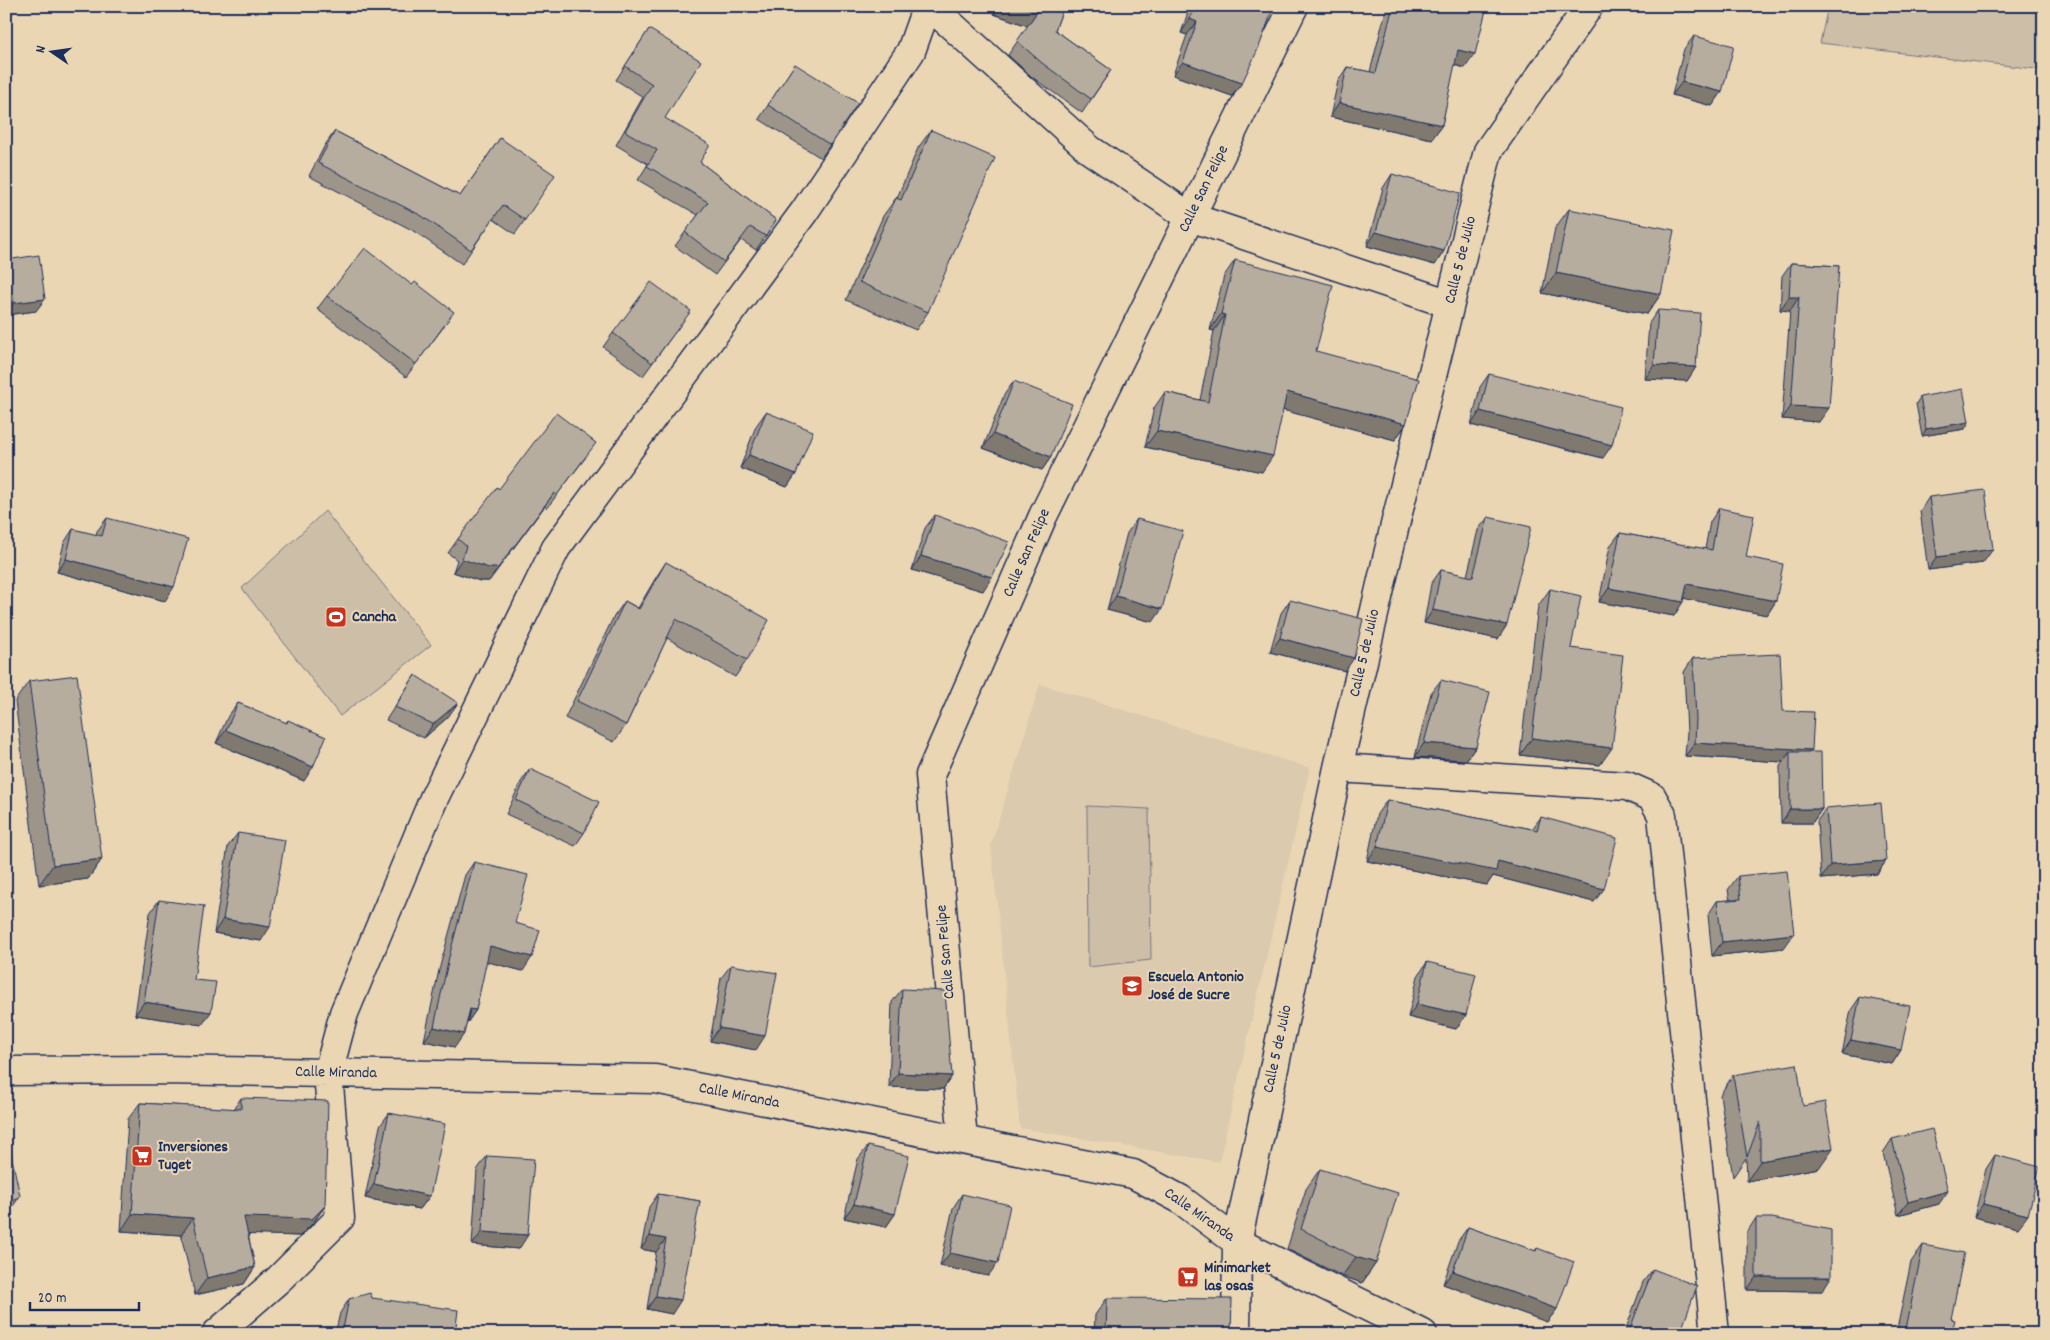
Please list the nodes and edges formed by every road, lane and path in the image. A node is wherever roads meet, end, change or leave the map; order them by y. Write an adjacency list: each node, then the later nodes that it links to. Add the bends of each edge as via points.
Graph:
1 (929, 6): 4 (street, via 1090,150); 8 (street, via 910,51 804,212 556,548 434,798 344,1013)
2 (1294, 6): 4 (street, Calle San Felipe)
3 (1589, 6): 5 (street, Calle 5 de Julio, via 1488,151)
4 (1190, 217): 5 (street); 9 (street, Calle San Felipe, via 1043,516 930,775)
5 (1450, 304): 6 (street, Calle 5 de Julio)
6 (1338, 768): 10 (street, Calle 5 de Julio); 14 (street, via 1627,786 1652,797 1662,815)
7 (6, 1071): 8 (street, Calle Miranda)
8 (328, 1073): 9 (street, Calle Miranda, via 655,1079); 11 (street, via 340,1218)
9 (963, 1140): 10 (street, Calle Miranda, via 1133,1174 1180,1199)
10 (1237, 1242): 12 (street, Calle 5 de Julio); 13 (street, Calle Miranda)
11 (216, 1334)
12 (1236, 1334)
13 (1423, 1334)
14 (1715, 1334)

